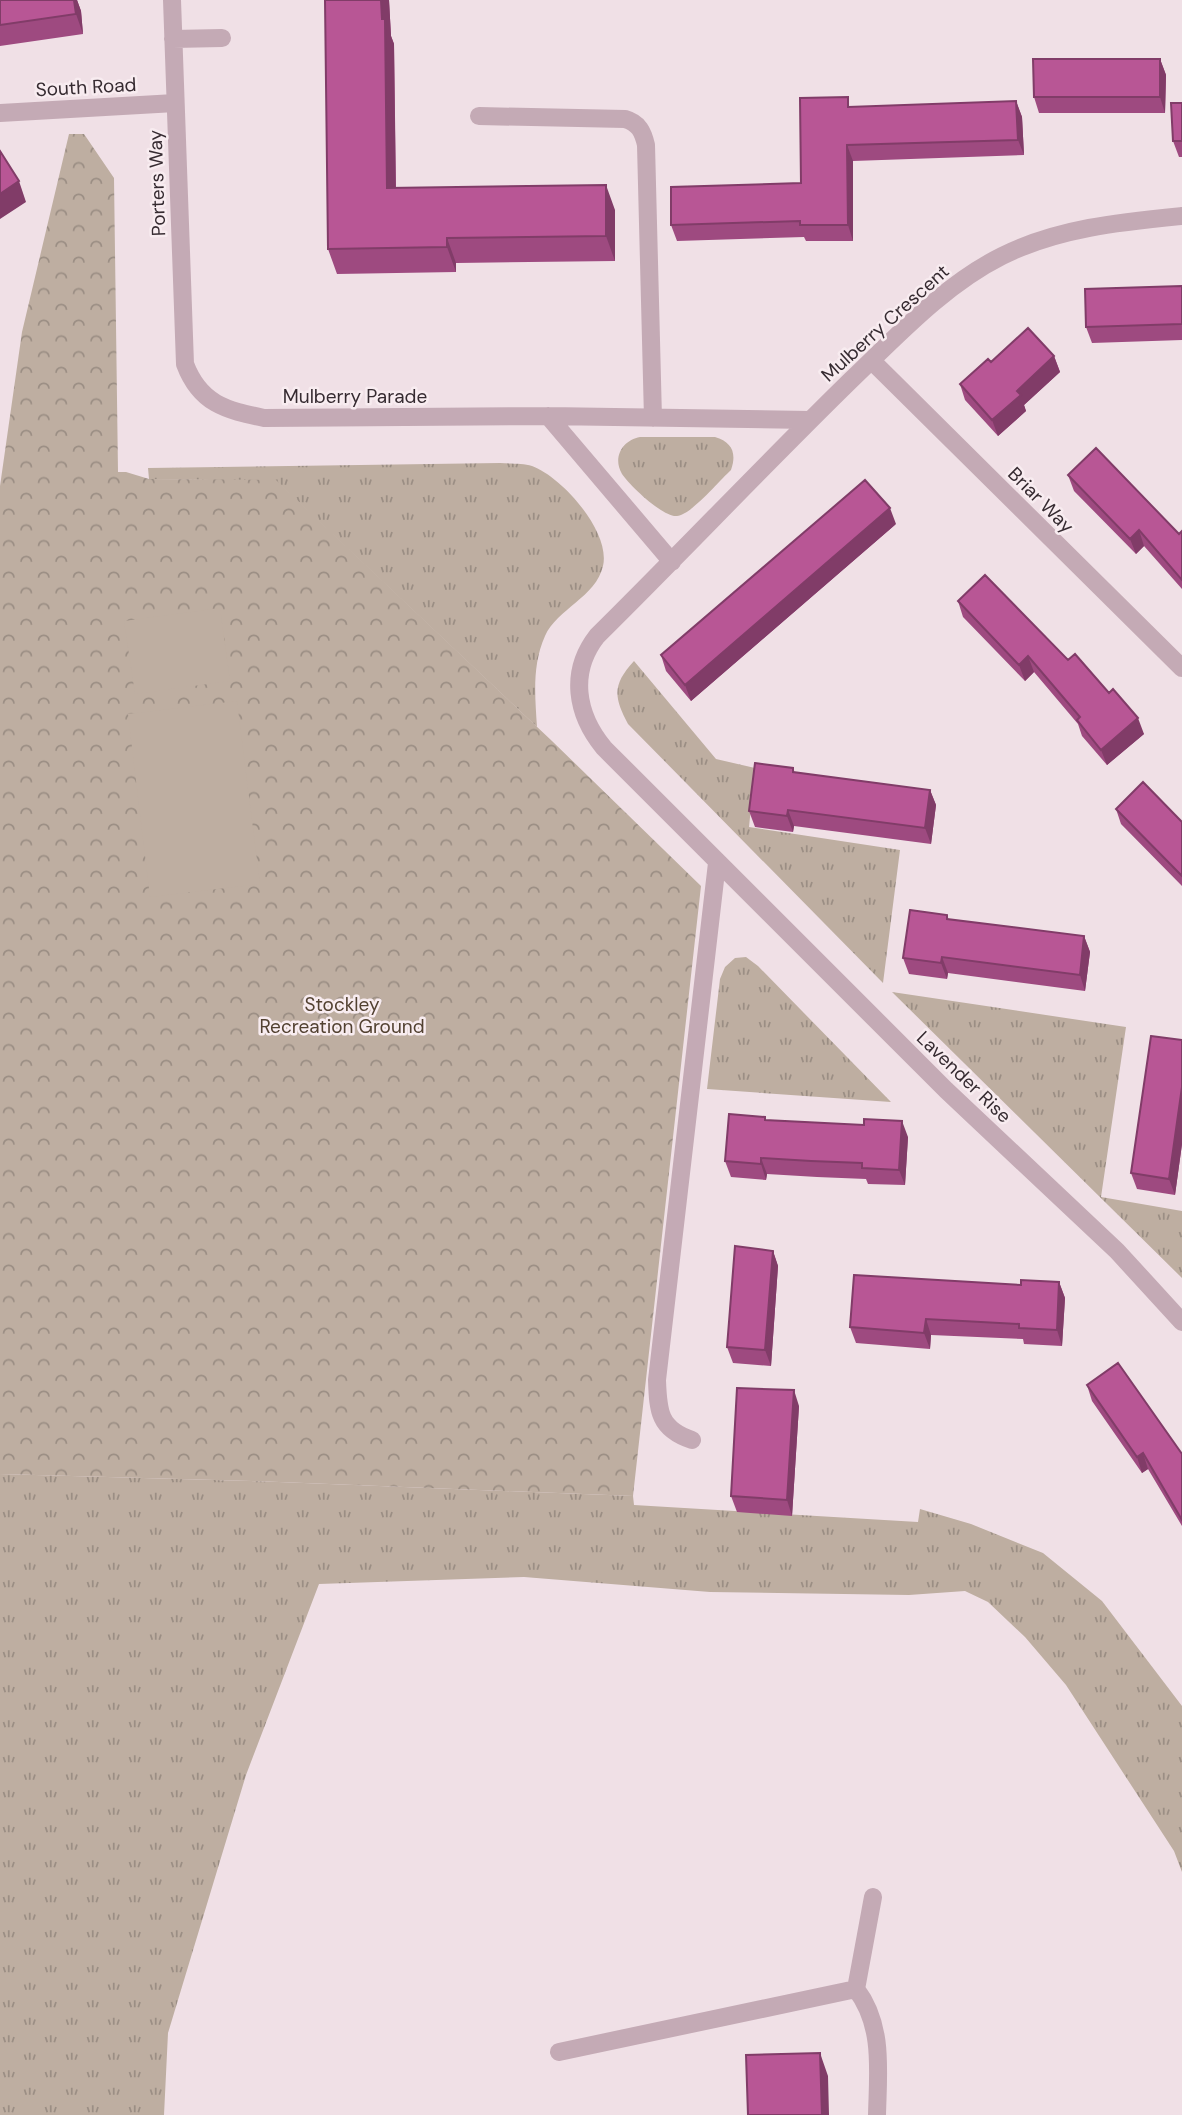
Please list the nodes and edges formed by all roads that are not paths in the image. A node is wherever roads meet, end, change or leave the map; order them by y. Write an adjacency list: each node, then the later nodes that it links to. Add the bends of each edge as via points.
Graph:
1 (172, 0): 2 (street, Porters Way)
2 (173, 38): 3 (street); 4 (street, Porters Way)
3 (222, 38)
4 (175, 103): 5 (street, South Road); 9 (street, Porters Way)
5 (0, 113)
6 (479, 116): 11 (street, via 625,119 639,127 646,145)
7 (1182, 216): 8 (street, Mulberry Crescent, via 1129,221 1032,242 972,273)
8 (872, 361): 12 (street, Mulberry Crescent); 14 (street, Briar Way)
9 (185, 364): 10 (street, Mulberry Parade, via 194,385 210,400 264,418)
10 (548, 416): 11 (street, Mulberry Parade); 13 (street)
11 (653, 418): 12 (street, Mulberry Parade)
12 (810, 420): 13 (street, Mulberry Crescent)
13 (672, 562): 15 (street, Mulberry Crescent, via 597,636 586,653 580,688)
14 (1182, 668)
15 (585, 720): 16 (street, Lavender Rise, via 604,748)
16 (717, 863): 17 (street, Lavender Rise, via 1117,1251); 18 (street, via 657,1380 660,1415 671,1430)
17 (1182, 1322)
18 (692, 1440)
19 (873, 1897): 20 (street)
20 (856, 1989): 21 (street); 22 (street, via 876,2029)
21 (559, 2052)
22 (877, 2115)

